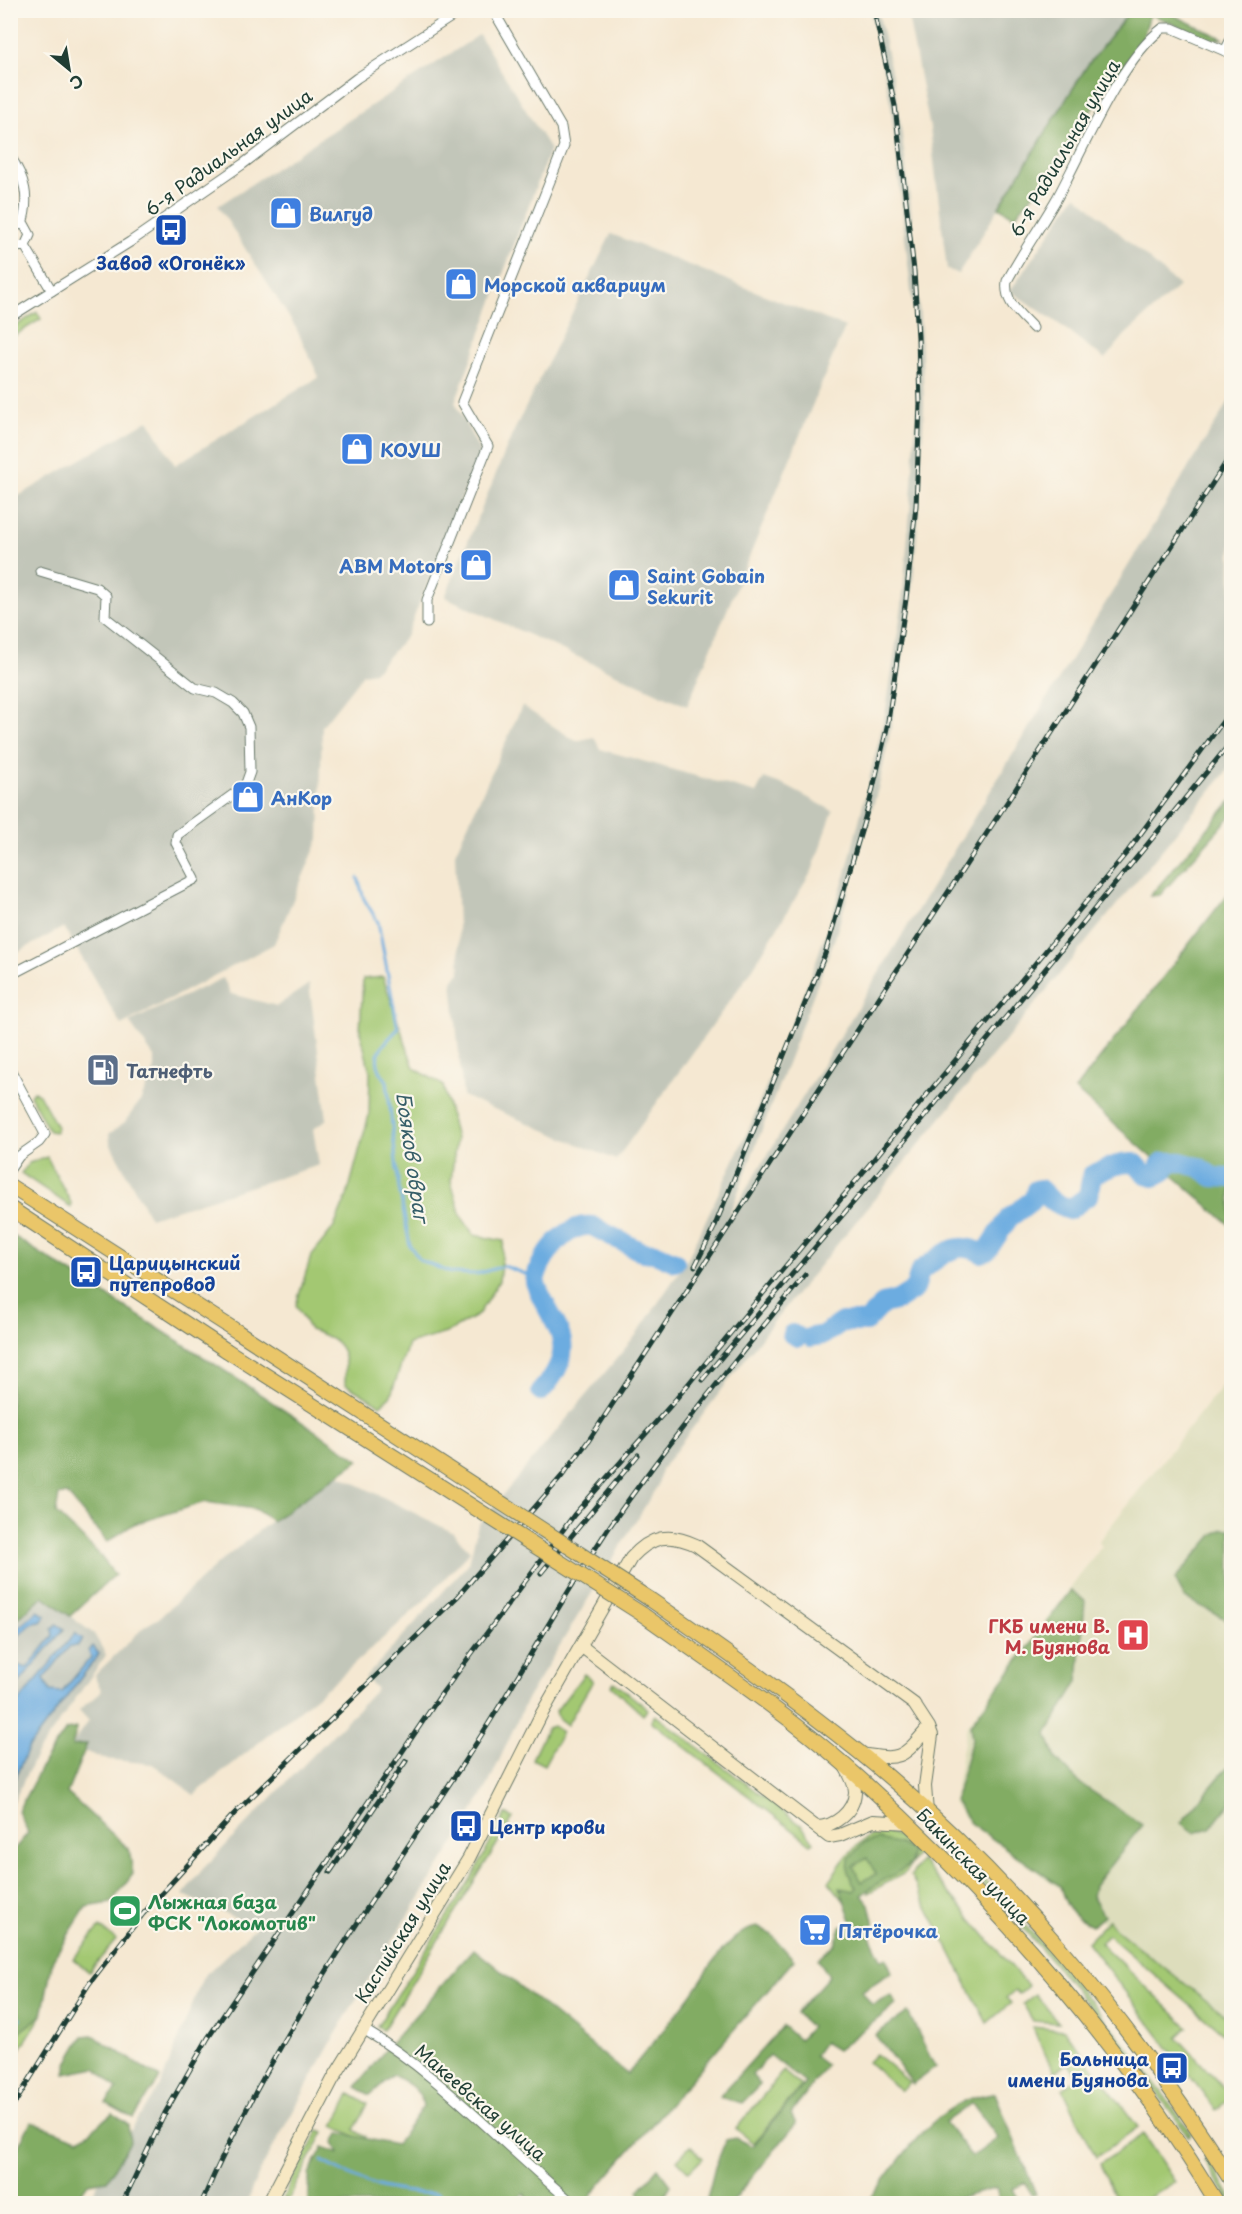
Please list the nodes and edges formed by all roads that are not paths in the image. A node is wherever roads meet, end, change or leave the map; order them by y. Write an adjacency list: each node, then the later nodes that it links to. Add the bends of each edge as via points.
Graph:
1 (462, 10): 9 (street, 6-я Радиальная улица, via 357,78 130,242)
2 (493, 10): 13 (street, via 561,127 564,146 462,402 488,446 427,600)
3 (1232, 37): 11 (street, 6-я Радиальная улица, via 1225,51 1172,28 1163,28 1113,90 1055,200 1006,280 1010,304)
4 (10, 156): 5 (street, via 26,189)
5 (21, 224): 6 (street); 8 (street, via 30,235)
6 (10, 226)
7 (10, 245): 8 (street)
8 (25, 246): 9 (street)
9 (52, 291): 10 (street, 6-я Радиальная улица)
10 (10, 317)
11 (1033, 328)
12 (40, 571): 14 (street, via 97,588 106,596 105,617 195,688 216,693 233,703 249,727 250,772 245,786 177,835 176,843 195,879)
13 (427, 623)
14 (10, 975)
15 (10, 1069): 16 (street, via 45,1134)
16 (10, 1169)
17 (10, 1186): 21 (main road, Бакинская улица, bridge, via 651,1600 760,1676)
18 (10, 1208): 22 (main road, Бакинская улица, bridge, via 642,1614)
19 (581, 1647): 20 (main road, Каспийская улица, via 631,1558 643,1545 671,1536 696,1545 914,1704); 25 (main road); 26 (main road, Каспийская улица, via 541,1715 452,1888)
20 (929, 1727): 21 (main road, via 898,1757); 23 (main road, via 932,1738 925,1786)
21 (861, 1754): 23 (main road, Бакинская улица)
22 (844, 1765): 24 (main road, Бакинская улица); 25 (main road, via 855,1791 851,1807 831,1825)
23 (927, 1813): 27 (main road, Бакинская улица, via 1007,1891 1071,1964 1159,2074)
24 (908, 1823): 25 (main road, via 873,1821 834,1837); 30 (main road, Бакинская улица, via 1050,1974 1161,2117)
25 (816, 1827)
26 (363, 2029): 28 (main road, Каспийская улица, via 312,2116); 29 (street, Макеевская улица, via 444,2089)
27 (1232, 2182)
28 (268, 2204)
29 (574, 2204)
30 (1218, 2204)

